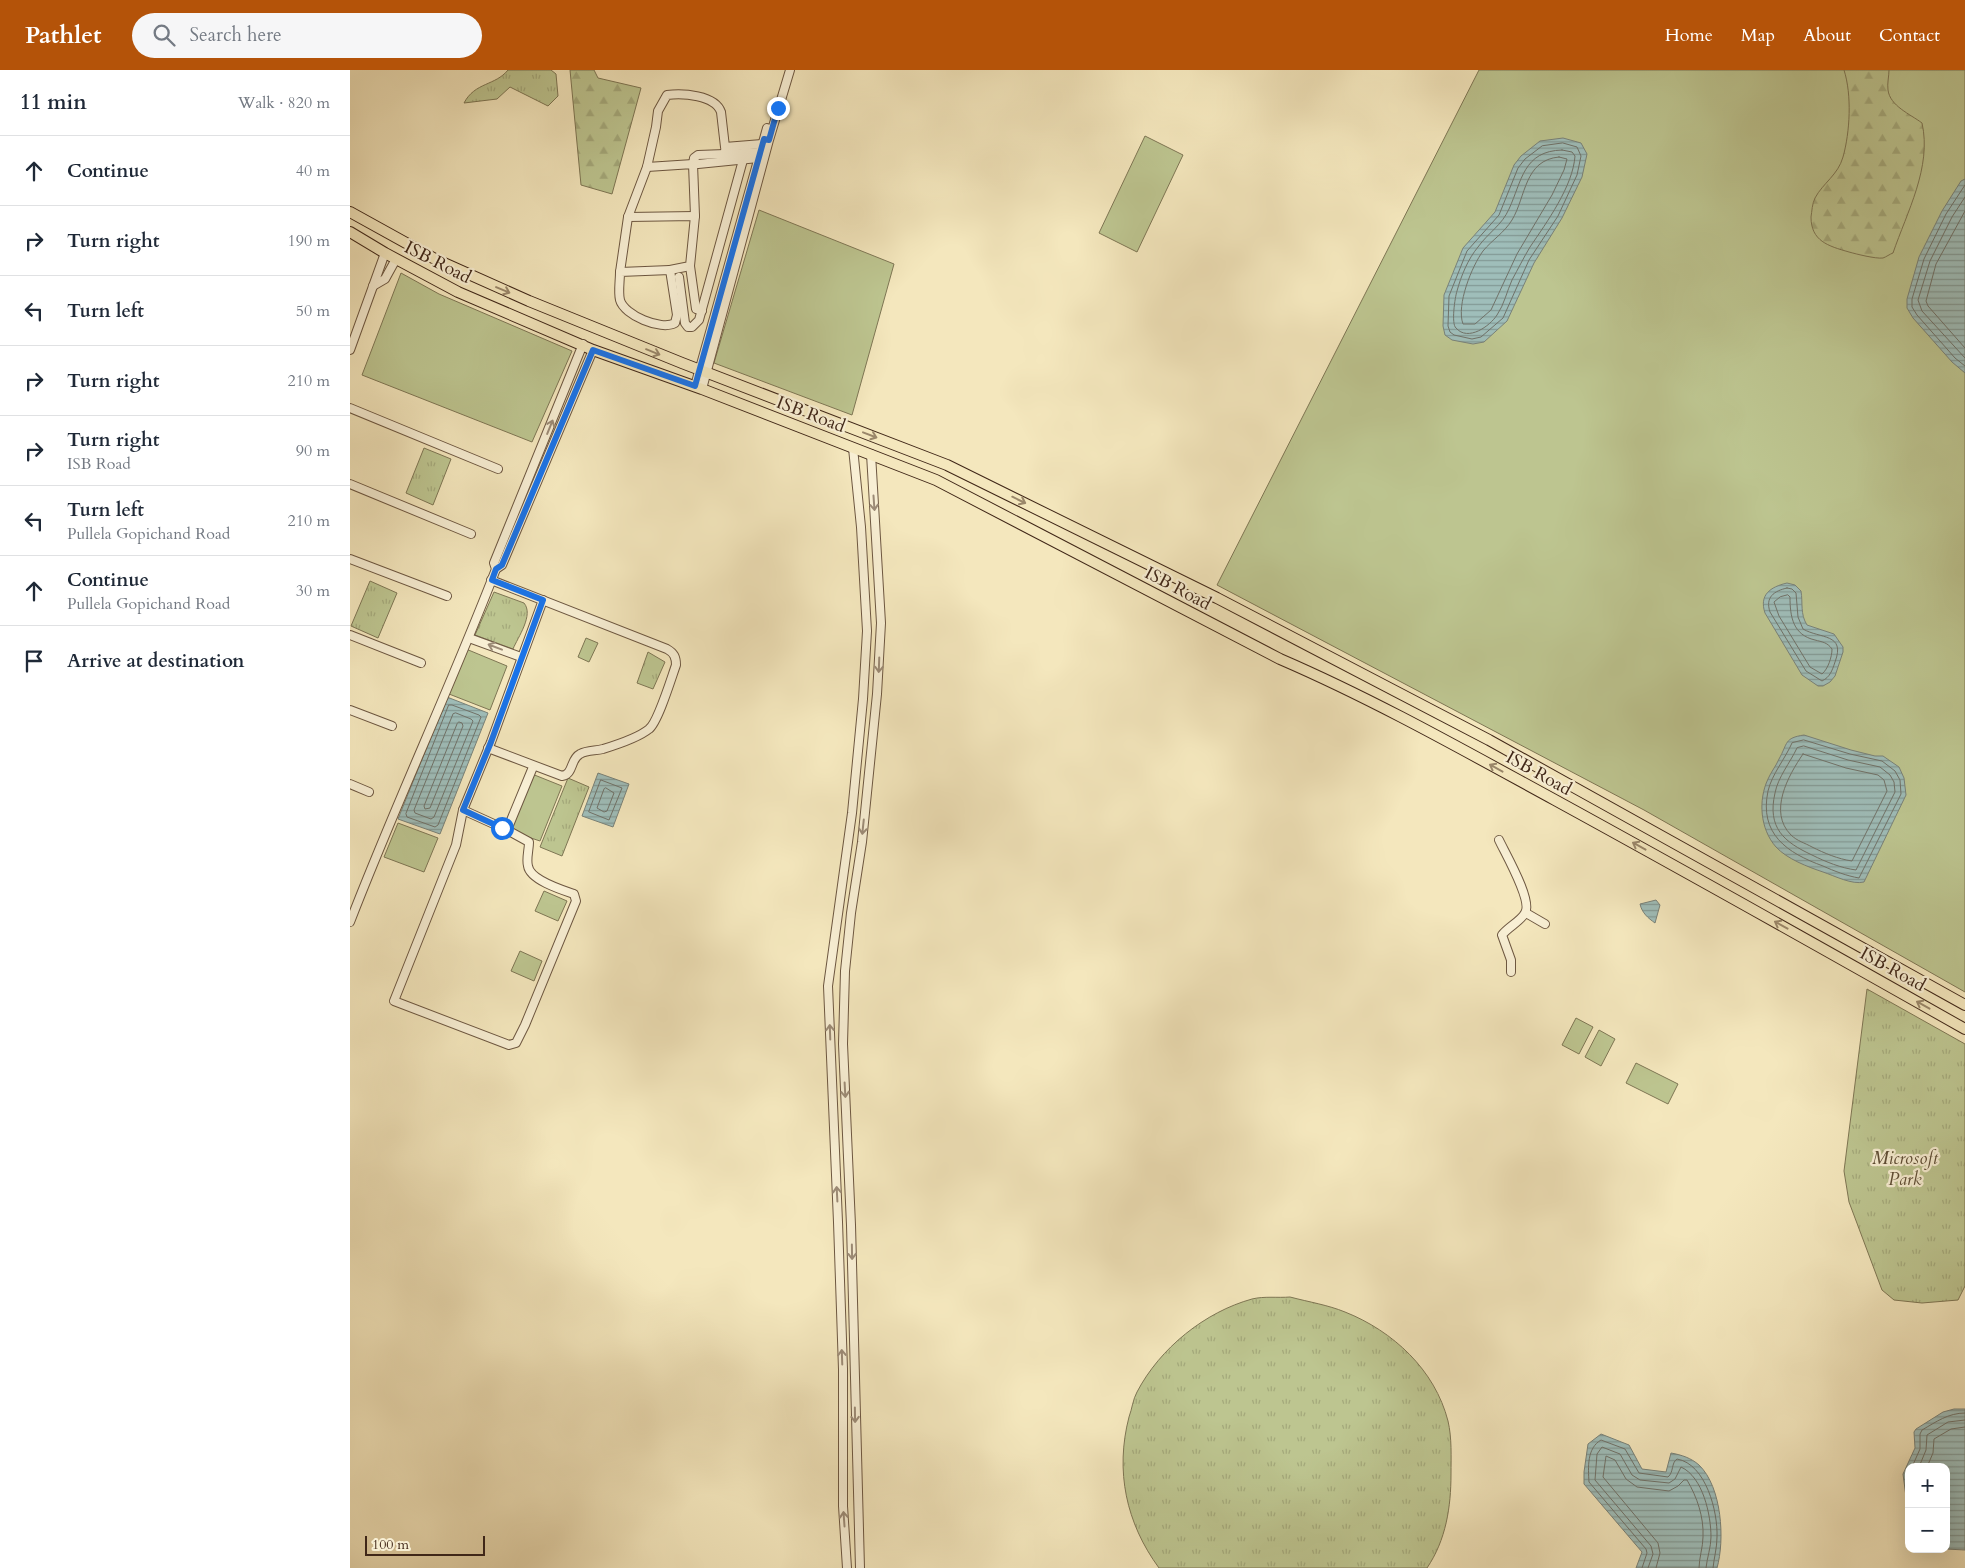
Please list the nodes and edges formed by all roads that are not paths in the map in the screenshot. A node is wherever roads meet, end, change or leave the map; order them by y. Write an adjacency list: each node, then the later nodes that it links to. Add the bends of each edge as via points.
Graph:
1 (785, 70): 3 (street)
2 (790, 70): 3 (street)
3 (762, 146): 4 (street); 5 (street); 11 (street); 11 (street)
4 (725, 154): 5 (street); 6 (street, via 696,156); 7 (street, via 719,106 708,98 667,95 658,111)
5 (743, 160): 20 (street)
6 (696, 164): 7 (street); 9 (street)
7 (647, 167): 10 (street)
8 (350, 212): 24 (main road, ISB Road, one-way to 24, via 479,280)
9 (695, 216): 10 (street); 15 (street)
10 (628, 217): 17 (street)
11 (744, 220): 24 (street)
12 (350, 232): 13 (main road, ISB Road)
13 (385, 254): 14 (main road, ISB Road); 19 (street)
14 (396, 259): 19 (street, via 385,279); 21 (main road, ISB Road, via 458,292)
15 (690, 266): 16 (street); 20 (street, via 696,309)
16 (670, 270): 17 (street); 17 (street, via 677,321 664,327 649,323 620,302)
17 (620, 272)
18 (679, 277): 20 (street, via 686,326 696,325)
19 (373, 286): 22 (street)
20 (702, 311)
21 (583, 344): 23 (main road, ISB Road); 33 (street, one-way to 21, via 494,563)
22 (350, 350)
23 (593, 350): 25 (main road, ISB Road); 33 (street, via 502,565)
24 (703, 371): 25 (street); 54 (main road, ISB Road, one-way to 54, via 947,465 1216,598 1489,740)
25 (698, 388): 27 (main road, ISB Road)
26 (350, 408): 29 (street)
27 (853, 448): 28 (main road, ISB Road); 56 (street, one-way to 27, via 828,986 852,813 867,632)
28 (871, 454): 55 (main road, ISB Road, one-way to 28, via 1464,750 1323,677 1272,655 936,480); 57 (street, one-way to 57, via 881,623 878,694 845,971 843,1044)
29 (498, 469)
30 (350, 484): 31 (street)
31 (471, 534)
32 (350, 559): 35 (street)
33 (496, 569): 34 (street)
34 (492, 580): 36 (street); 38 (street)
35 (446, 596)
36 (543, 600): 39 (street); 44 (street, via 667,649 674,653 676,666 651,728 601,750 581,753 565,776)
37 (350, 635): 40 (street)
38 (469, 638): 39 (street, one-way to 38); 51 (street)
39 (521, 657): 43 (street)
40 (421, 663)
41 (350, 710): 42 (street)
42 (392, 726)
43 (488, 748): 44 (street); 47 (street)
44 (533, 767): 48 (street)
45 (350, 784): 46 (street)
46 (369, 792)
47 (463, 810): 48 (street); 48 (street, via 456,845 394,1001 509,1045 516,1043 525,1025 576,901 574,894 532,875 528,867 530,842)
48 (507, 830)
49 (1499, 840): 50 (street, via 1522,890)
50 (1526, 913): 52 (street); 53 (street, via 1502,937 1511,960)
51 (350, 922)
52 (1545, 924)
53 (1511, 972)
54 (1965, 1004)
55 (1965, 1029)
56 (847, 1568)
57 (860, 1568)

